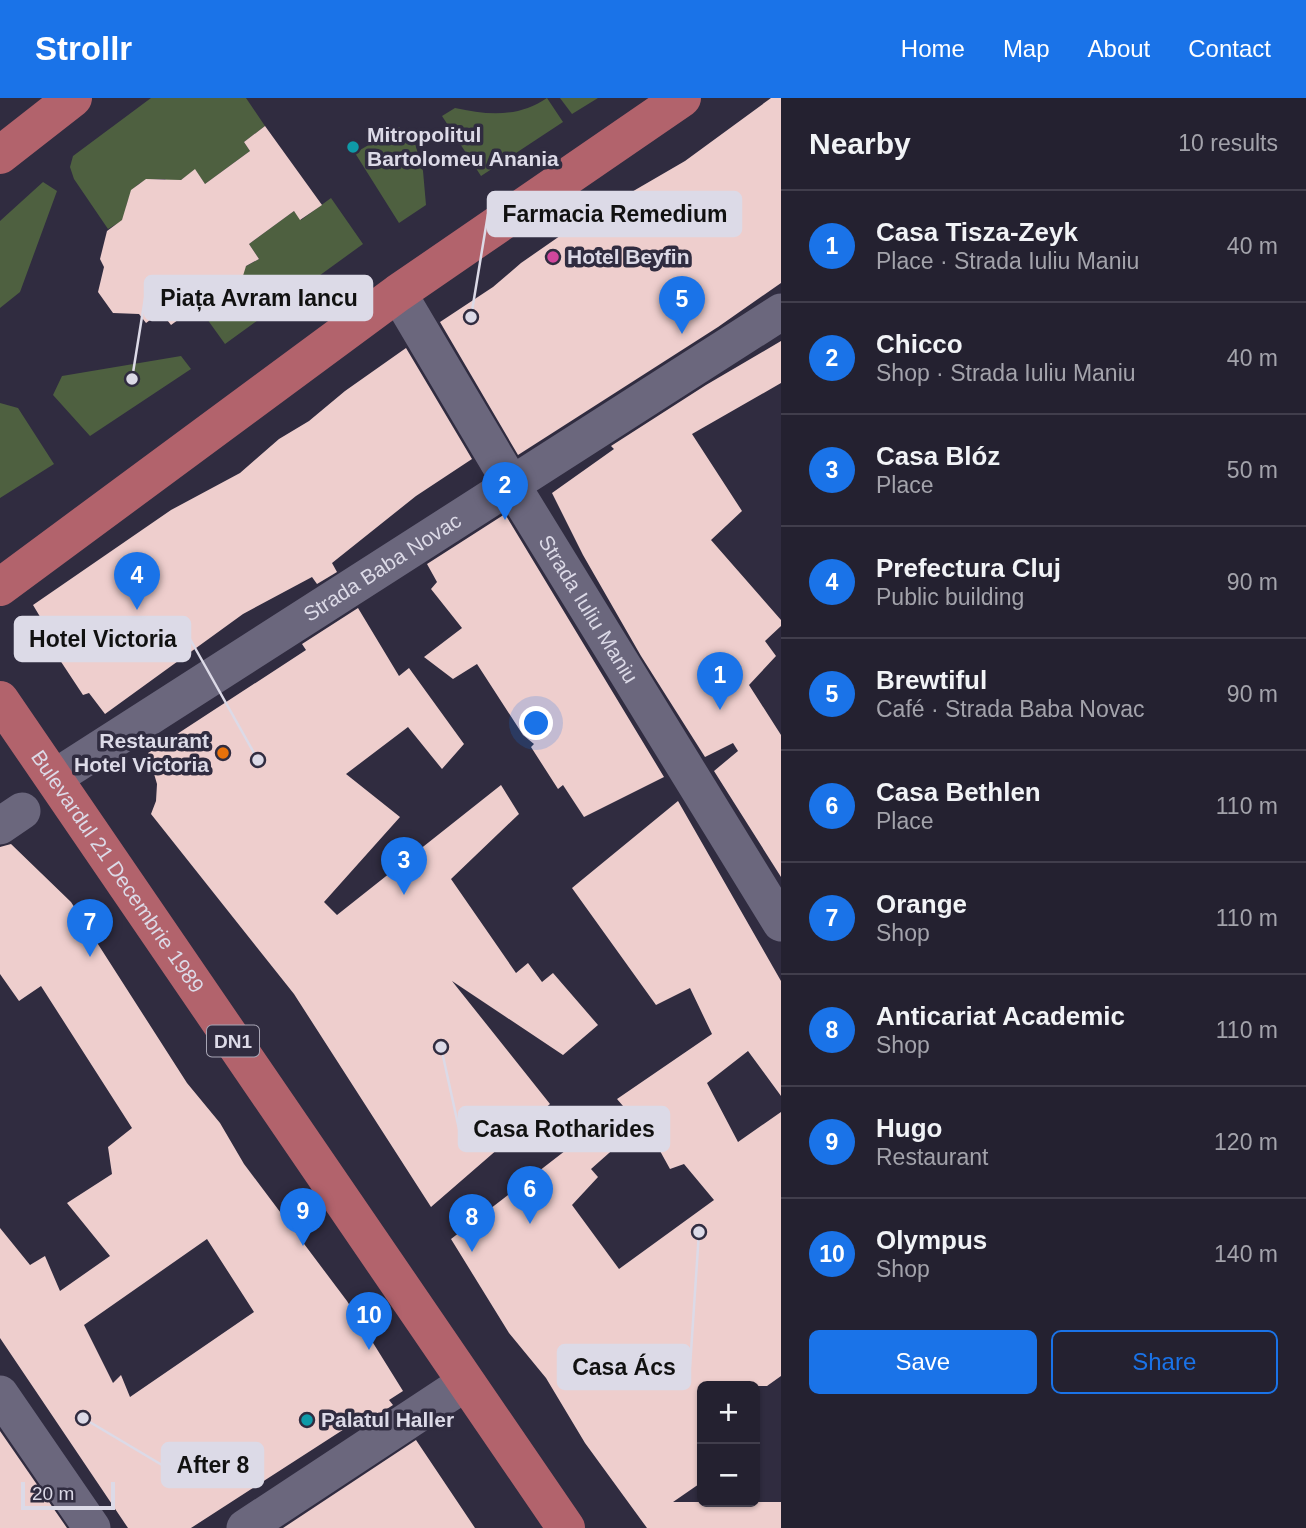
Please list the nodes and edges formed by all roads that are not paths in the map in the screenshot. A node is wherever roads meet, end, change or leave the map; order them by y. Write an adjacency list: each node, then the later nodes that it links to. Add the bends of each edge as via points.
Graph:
1 (73, 98): 3 (main road)
2 (682, 98): 4 (main road)
3 (0, 155)
4 (398, 293): 6 (street, Strada Iuliu Maniu); 7 (main road)
5 (781, 312): 6 (street, Strada Baba Novac)
6 (511, 485): 9 (street, Strada Baba Novac); 10 (street, Strada Iuliu Maniu)
7 (0, 587)
8 (0, 700): 9 (main road, Bulevardul 21 Decembrie 1989 / DN1)
9 (54, 778): 11 (main road, Bulevardul 21 Decembrie 1989 / DN1)
10 (781, 923)
11 (465, 1383): 14 (street); 15 (main road, Bulevardul 21 Decembrie 1989 / DN1)
12 (0, 1394): 13 (street)
13 (92, 1528)
14 (245, 1528)
15 (566, 1528)

